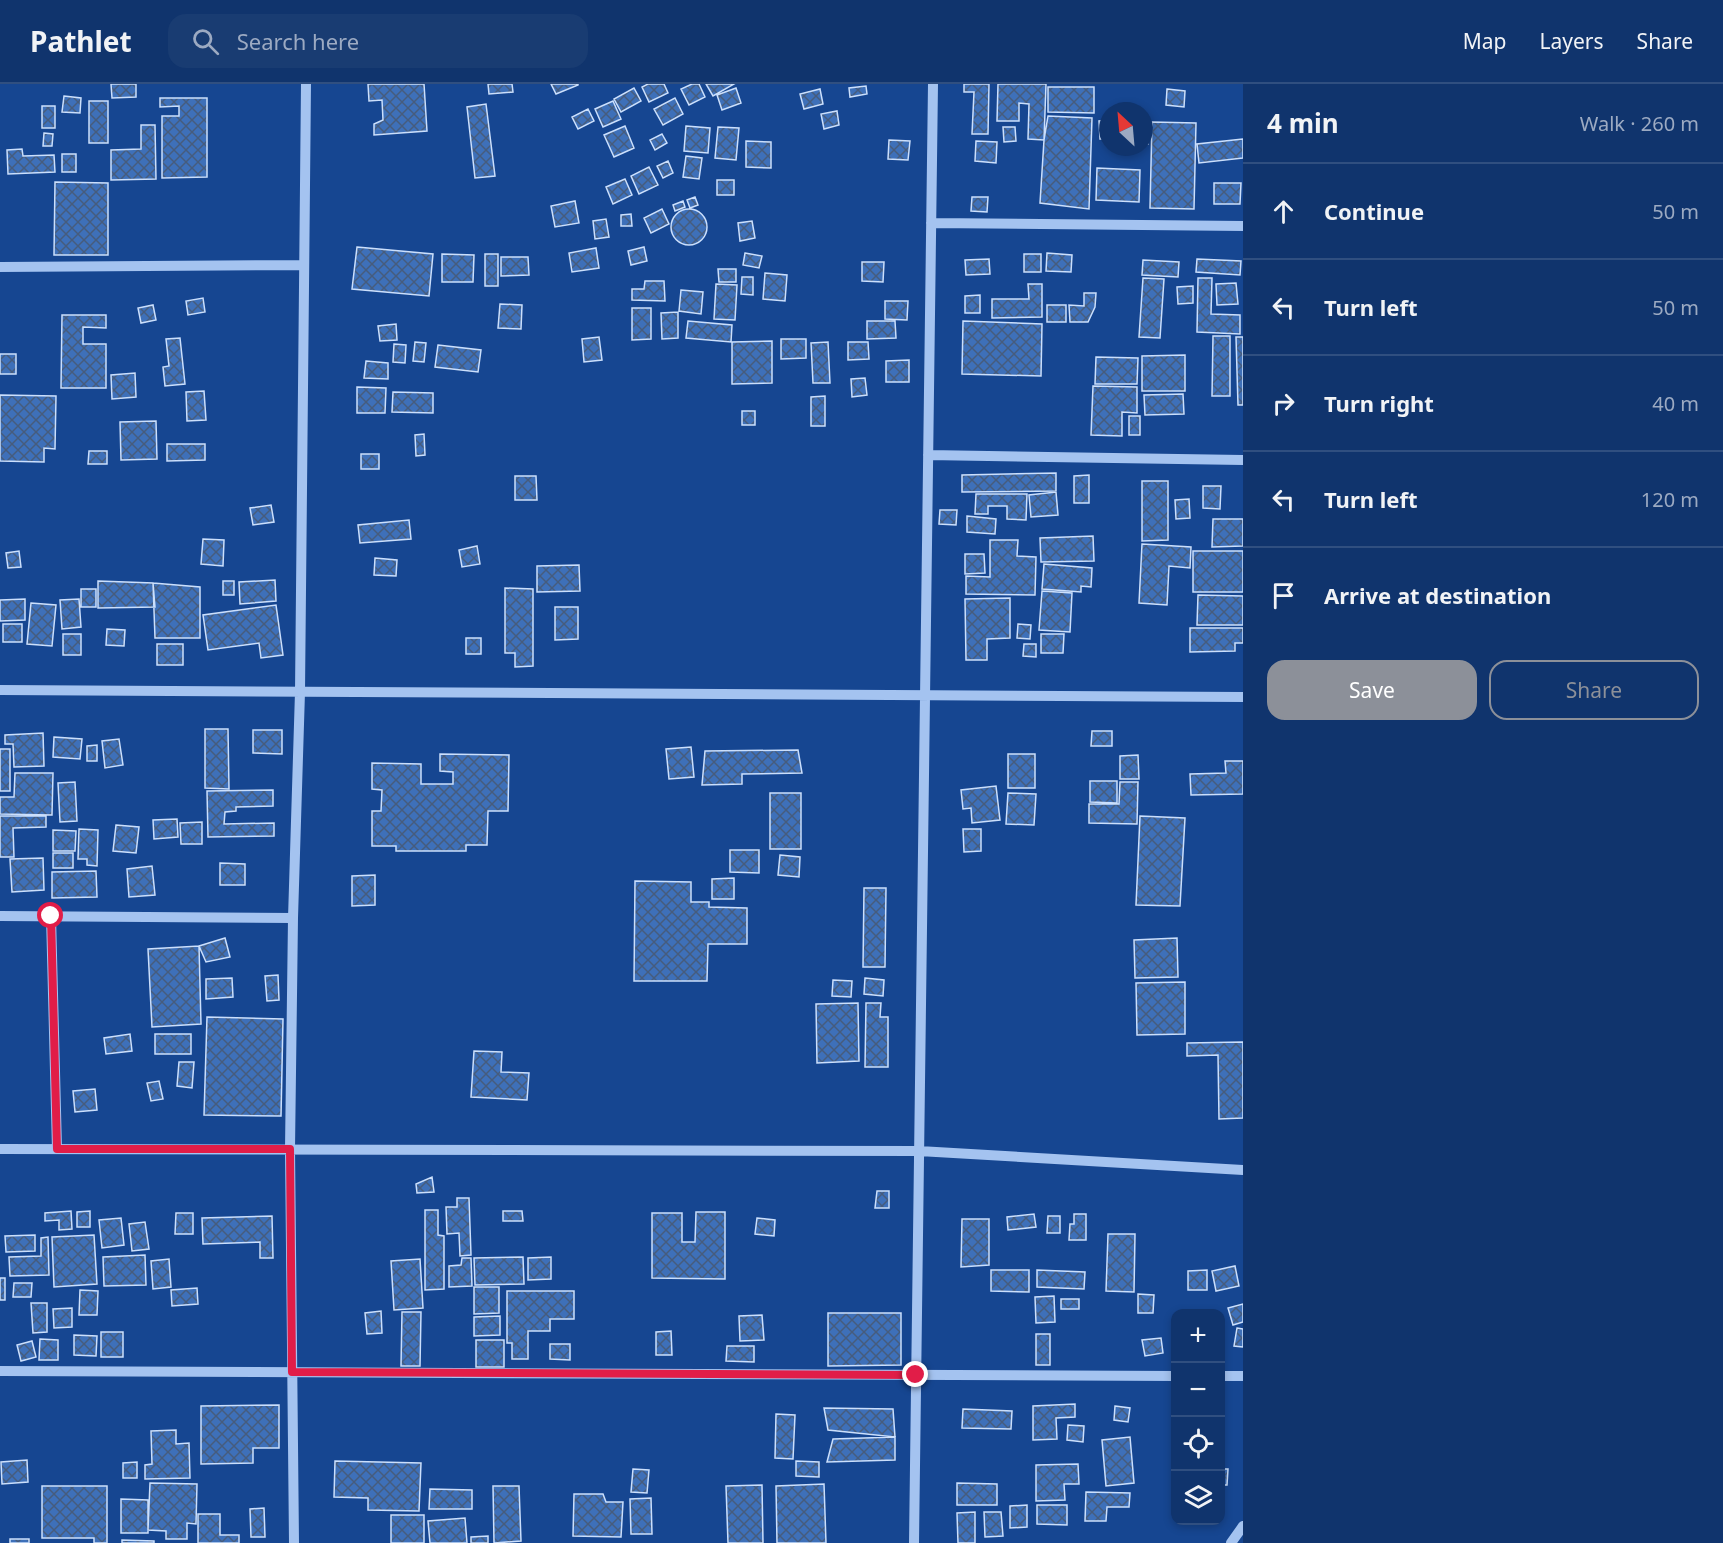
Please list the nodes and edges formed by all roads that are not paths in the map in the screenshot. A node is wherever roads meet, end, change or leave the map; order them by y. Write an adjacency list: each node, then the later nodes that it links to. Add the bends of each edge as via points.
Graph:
1 (306, 84): 5 (street)
2 (933, 84): 3 (street)
3 (931, 223): 4 (street); 7 (street)
4 (1243, 226)
5 (304, 265): 6 (street); 10 (street)
6 (0, 267)
7 (928, 455): 8 (street); 11 (street)
8 (1243, 460)
9 (0, 690): 10 (street)
10 (300, 692): 11 (street); 15 (street)
11 (925, 695): 12 (street); 19 (street)
12 (1243, 697)
13 (0, 916): 14 (street)
14 (51, 916): 15 (street); 17 (street)
15 (293, 918): 18 (street)
16 (0, 1149): 17 (street)
17 (57, 1149): 18 (street)
18 (290, 1149): 19 (street); 22 (street)
19 (919, 1151): 20 (street); 23 (street)
20 (1243, 1170)
21 (0, 1371): 22 (street)
22 (292, 1372): 23 (street); 28 (street)
23 (916, 1375): 24 (street); 29 (street)
24 (1171, 1376)
25 (1225, 1376): 26 (street)
26 (1243, 1376)
27 (1243, 1526): 30 (street)
28 (294, 1543)
29 (914, 1543)
30 (1231, 1543)

